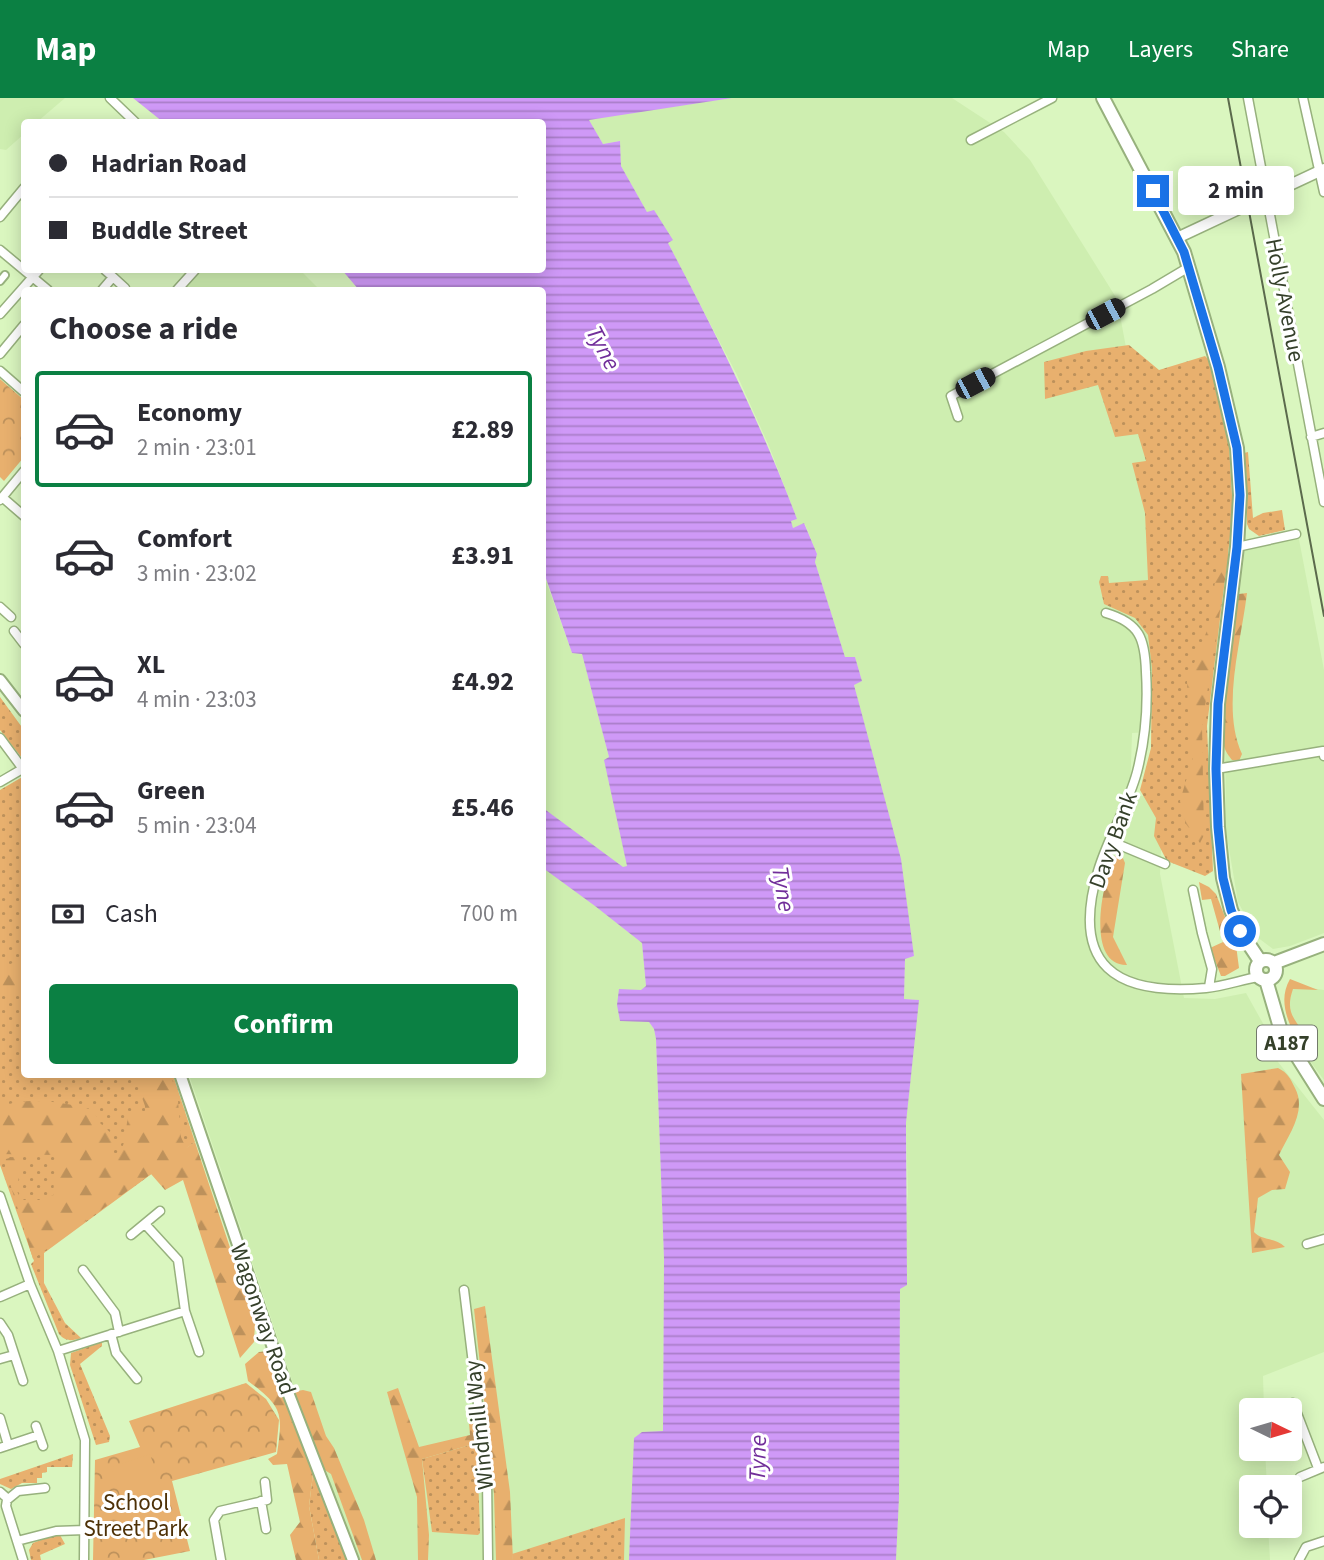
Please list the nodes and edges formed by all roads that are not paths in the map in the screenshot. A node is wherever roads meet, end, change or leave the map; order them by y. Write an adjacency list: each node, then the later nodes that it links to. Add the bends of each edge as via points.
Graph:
1 (110, 98): 6 (street)
2 (1052, 98): 7 (street)
3 (1102, 98): 13 (main road)
4 (1248, 98): 11 (street, Holly Avenue)
5 (1303, 98): 8 (street)
6 (132, 119)
7 (971, 140)
8 (1322, 170): 10 (street); 11 (street)
9 (21, 192): 12 (street)
10 (1324, 192)
11 (1265, 197): 13 (street); 36 (street, Holly Avenue)
12 (0, 217)
13 (1177, 238): 15 (main road)
14 (0, 250): 16 (street)
15 (1189, 267): 34 (street, via 951,396); 42 (main road, via 1237,448)
16 (21, 268)
17 (27, 273): 22 (street)
18 (37, 273): 22 (street)
19 (108, 273): 21 (street)
20 (5, 275): 23 (street)
21 (113, 277): 26 (street); 27 (street)
22 (33, 278): 24 (street); 25 (street)
23 (0, 281)
24 (25, 287)
25 (44, 287)
26 (105, 287)
27 (124, 287)
28 (21, 291): 29 (street)
29 (0, 314)
30 (21, 329): 31 (street)
31 (0, 354)
32 (0, 371): 33 (street)
33 (21, 389)
34 (958, 417)
35 (1324, 433): 36 (street)
36 (1311, 437): 39 (street, Holly Avenue)
37 (21, 474): 38 (street)
38 (2, 494): 40 (street)
39 (1324, 502)
40 (21, 513)
41 (1296, 534): 42 (street)
42 (1237, 547): 53 (main road, via 1218,704)
43 (0, 607): 45 (street)
44 (1106, 613): 56 (street, Davy Bank, via 1121,617 1140,633 1146,650 1147,685 1137,771)
45 (11, 617)
46 (14, 631): 47 (street)
47 (21, 640)
48 (0, 680): 49 (main road)
49 (21, 707)
50 (0, 738): 52 (street)
51 (1324, 756): 53 (street, via 1323,751)
52 (21, 764)
53 (1216, 769): 60 (main road, via 1223,878 1240,931)
54 (21, 770): 55 (street)
55 (0, 782)
56 (1110, 841): 57 (street); 63 (street, Davy Bank, via 1092,899 1093,948 1122,980 1174,990)
57 (1165, 864)
58 (1193, 890): 63 (street, via 1201,906 1212,969)
59 (1324, 944): 61 (main road)
60 (1260, 961): 61 (main road); 62 (main road, via 1255,970)
61 (1274, 963): 62 (main road, via 1274,975)
62 (1262, 978): 63 (street, Davy Bank); 65 (main road, A187, via 1281,1031)
63 (1209, 987)
64 (181, 1078): 105 (main road, Wagonway Road, via 289,1395)
65 (1324, 1099)
66 (1, 1200): 73 (street)
67 (160, 1211): 68 (street)
68 (145, 1224): 69 (street); 76 (street, via 178,1259)
69 (131, 1235)
70 (1324, 1239): 71 (street)
71 (1307, 1244)
72 (83, 1270): 78 (street, via 115,1313)
73 (30, 1284): 75 (street); 79 (street)
74 (464, 1290): 106 (street, Windmill Way, via 486,1478)
75 (0, 1297)
76 (185, 1311): 78 (street); 80 (street)
77 (0, 1323): 81 (street)
78 (115, 1333): 79 (street); 83 (street, via 116,1353)
79 (58, 1351): 99 (street, via 85,1440)
80 (199, 1352)
81 (14, 1355): 82 (street); 84 (street)
82 (0, 1359)
83 (137, 1379)
84 (23, 1381)
85 (0, 1418): 90 (street)
86 (1302, 1424): 91 (street)
87 (36, 1426): 88 (street)
88 (38, 1435): 89 (street); 90 (street)
89 (43, 1446)
90 (4, 1447)
91 (1321, 1467): 92 (street)
92 (1302, 1475)
93 (265, 1482): 96 (street)
94 (45, 1488): 97 (street, via 18,1491)
95 (0, 1492): 97 (street)
96 (264, 1501): 98 (street); 104 (street, via 216,1515)
97 (7, 1502): 100 (street)
98 (266, 1529)
99 (85, 1531): 100 (street, via 56,1531); 103 (street)
100 (17, 1541): 102 (street)
101 (1324, 1541): 107 (street, via 1307,1547)
102 (23, 1560)
103 (84, 1560)
104 (221, 1560)
105 (353, 1560)
106 (488, 1560)
107 (1299, 1560)

